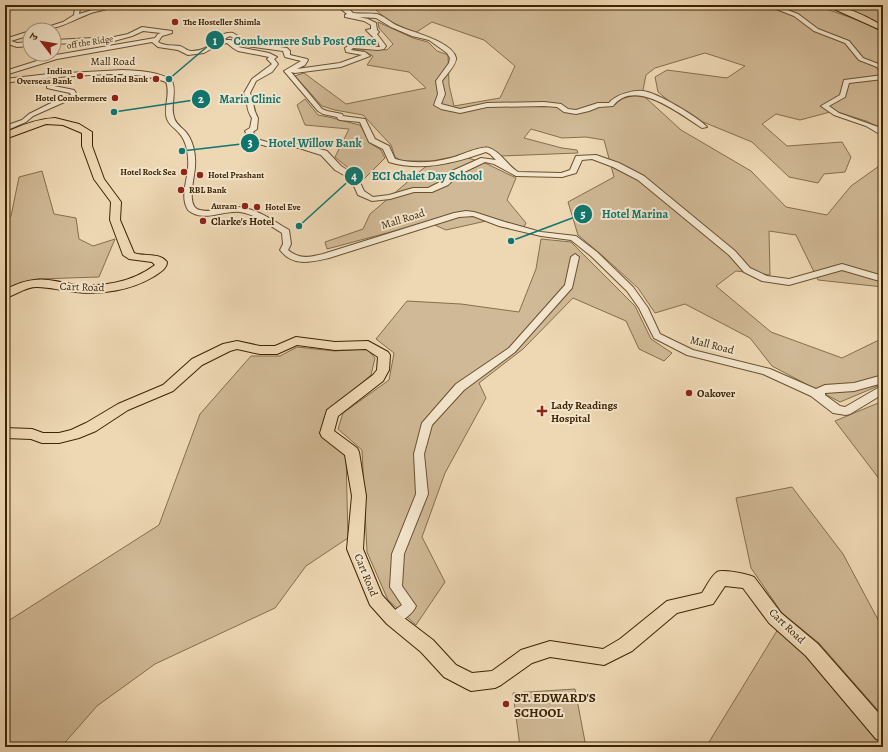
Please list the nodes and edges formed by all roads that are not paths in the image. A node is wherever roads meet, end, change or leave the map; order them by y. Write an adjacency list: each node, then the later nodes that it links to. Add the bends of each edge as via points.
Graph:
1 (83, 5): 7 (street, via 78,8 77,15)
2 (114, 5): 7 (street)
3 (339, 5): 6 (street)
4 (769, 5): 21 (street, via 796,15 816,30 847,42 861,59 879,66)
5 (829, 5): 9 (main road)
6 (351, 15): 18 (street, via 347,16 372,22 376,32 369,30 383,46 378,49 352,46 348,48 348,51 366,54); 28 (street, via 376,16 407,32 431,39 450,52 452,63 439,81 441,96 437,105 443,108 460,111 487,105 544,104 559,105 566,111 582,112 598,105 611,105 624,96 643,93 669,104)
7 (73, 18): 8 (street)
8 (62, 24)
9 (883, 29)
10 (22, 36): 12 (street)
11 (157, 39): 13 (street, via 160,35 170,32 148,29 114,38); 14 (street, via 155,42 160,46 180,48 188,53 202,52); 20 (street, off the Ridge, via 56,57)
12 (5, 41): 15 (street)
13 (62, 41)
14 (215, 44): 23 (street, via 221,37 232,34 248,45 285,49 287,56 305,60 303,64 287,71); 32 (street, via 228,40 234,47 246,52 271,54 274,57 270,59 274,66 268,73 253,81 247,93 251,101 250,110 255,118 253,129 249,131 254,140 266,144 300,146 324,153 338,168 354,178 358,190 366,197 381,199 413,190 429,190 484,160 496,162)
15 (22, 45)
16 (350, 55): 17 (street)
17 (358, 57): 18 (street); 23 (street, via 341,65 296,70)
18 (366, 57): 19 (street)
19 (355, 65)
20 (5, 73)
21 (883, 73)
22 (51, 75): 25 (street, Mall Road); 27 (street); 38 (street, Mall Road, via 135,72 169,81 172,90 169,114 191,151 192,174 188,191 193,211 201,213 239,210 270,222 286,232 287,244 284,250 291,257 307,260 326,256 466,213 542,234 574,238 630,289 657,336 690,353 766,371)
23 (291, 76): 32 (street, via 320,110 340,115 340,118 363,120 372,140 386,148 392,160 397,163 432,164 466,157 486,149 493,152)
24 (883, 77): 30 (street, via 846,81 843,96 824,106 830,112 872,126)
25 (5, 81)
26 (49, 87): 29 (street, via 72,91 75,96 51,105)
27 (5, 88)
28 (704, 127)
29 (5, 129)
30 (883, 134)
31 (5, 136): 35 (main road, Cart Road, via 46,120 61,122 87,132 87,146 99,179 116,202 115,220 130,255 134,258 156,258 161,262 161,266 144,279 109,288 84,289 36,283)
32 (510, 170): 34 (street, via 516,174 562,175 574,171 579,158 592,157 616,165 641,178 732,253 747,270 765,279 789,282 842,267)
33 (575, 257): 40 (street, via 568,286 512,350 460,387 427,424 419,454 422,494 398,554 396,587 410,606)
34 (883, 279)
35 (5, 294)
36 (883, 379): 38 (street, via 854,387 825,389 820,391)
37 (883, 389): 38 (street, Mall Road, via 846,411 837,410)
38 (820, 397)
39 (5, 433): 40 (main road, Cart Road, via 32,434 42,438 59,438 74,434 91,427 123,406 168,388 197,362 227,347 237,345 260,350 277,350 296,340 335,346 368,345 384,355 383,370 378,378 332,414 327,433 352,452 359,496 355,549 376,600)
40 (393, 619): 41 (main road, Cart Road, via 427,646 450,671 471,682 495,679 527,656 550,649 604,657 626,645 673,606 707,599 721,578 748,582 775,618 812,650)
41 (883, 732)

